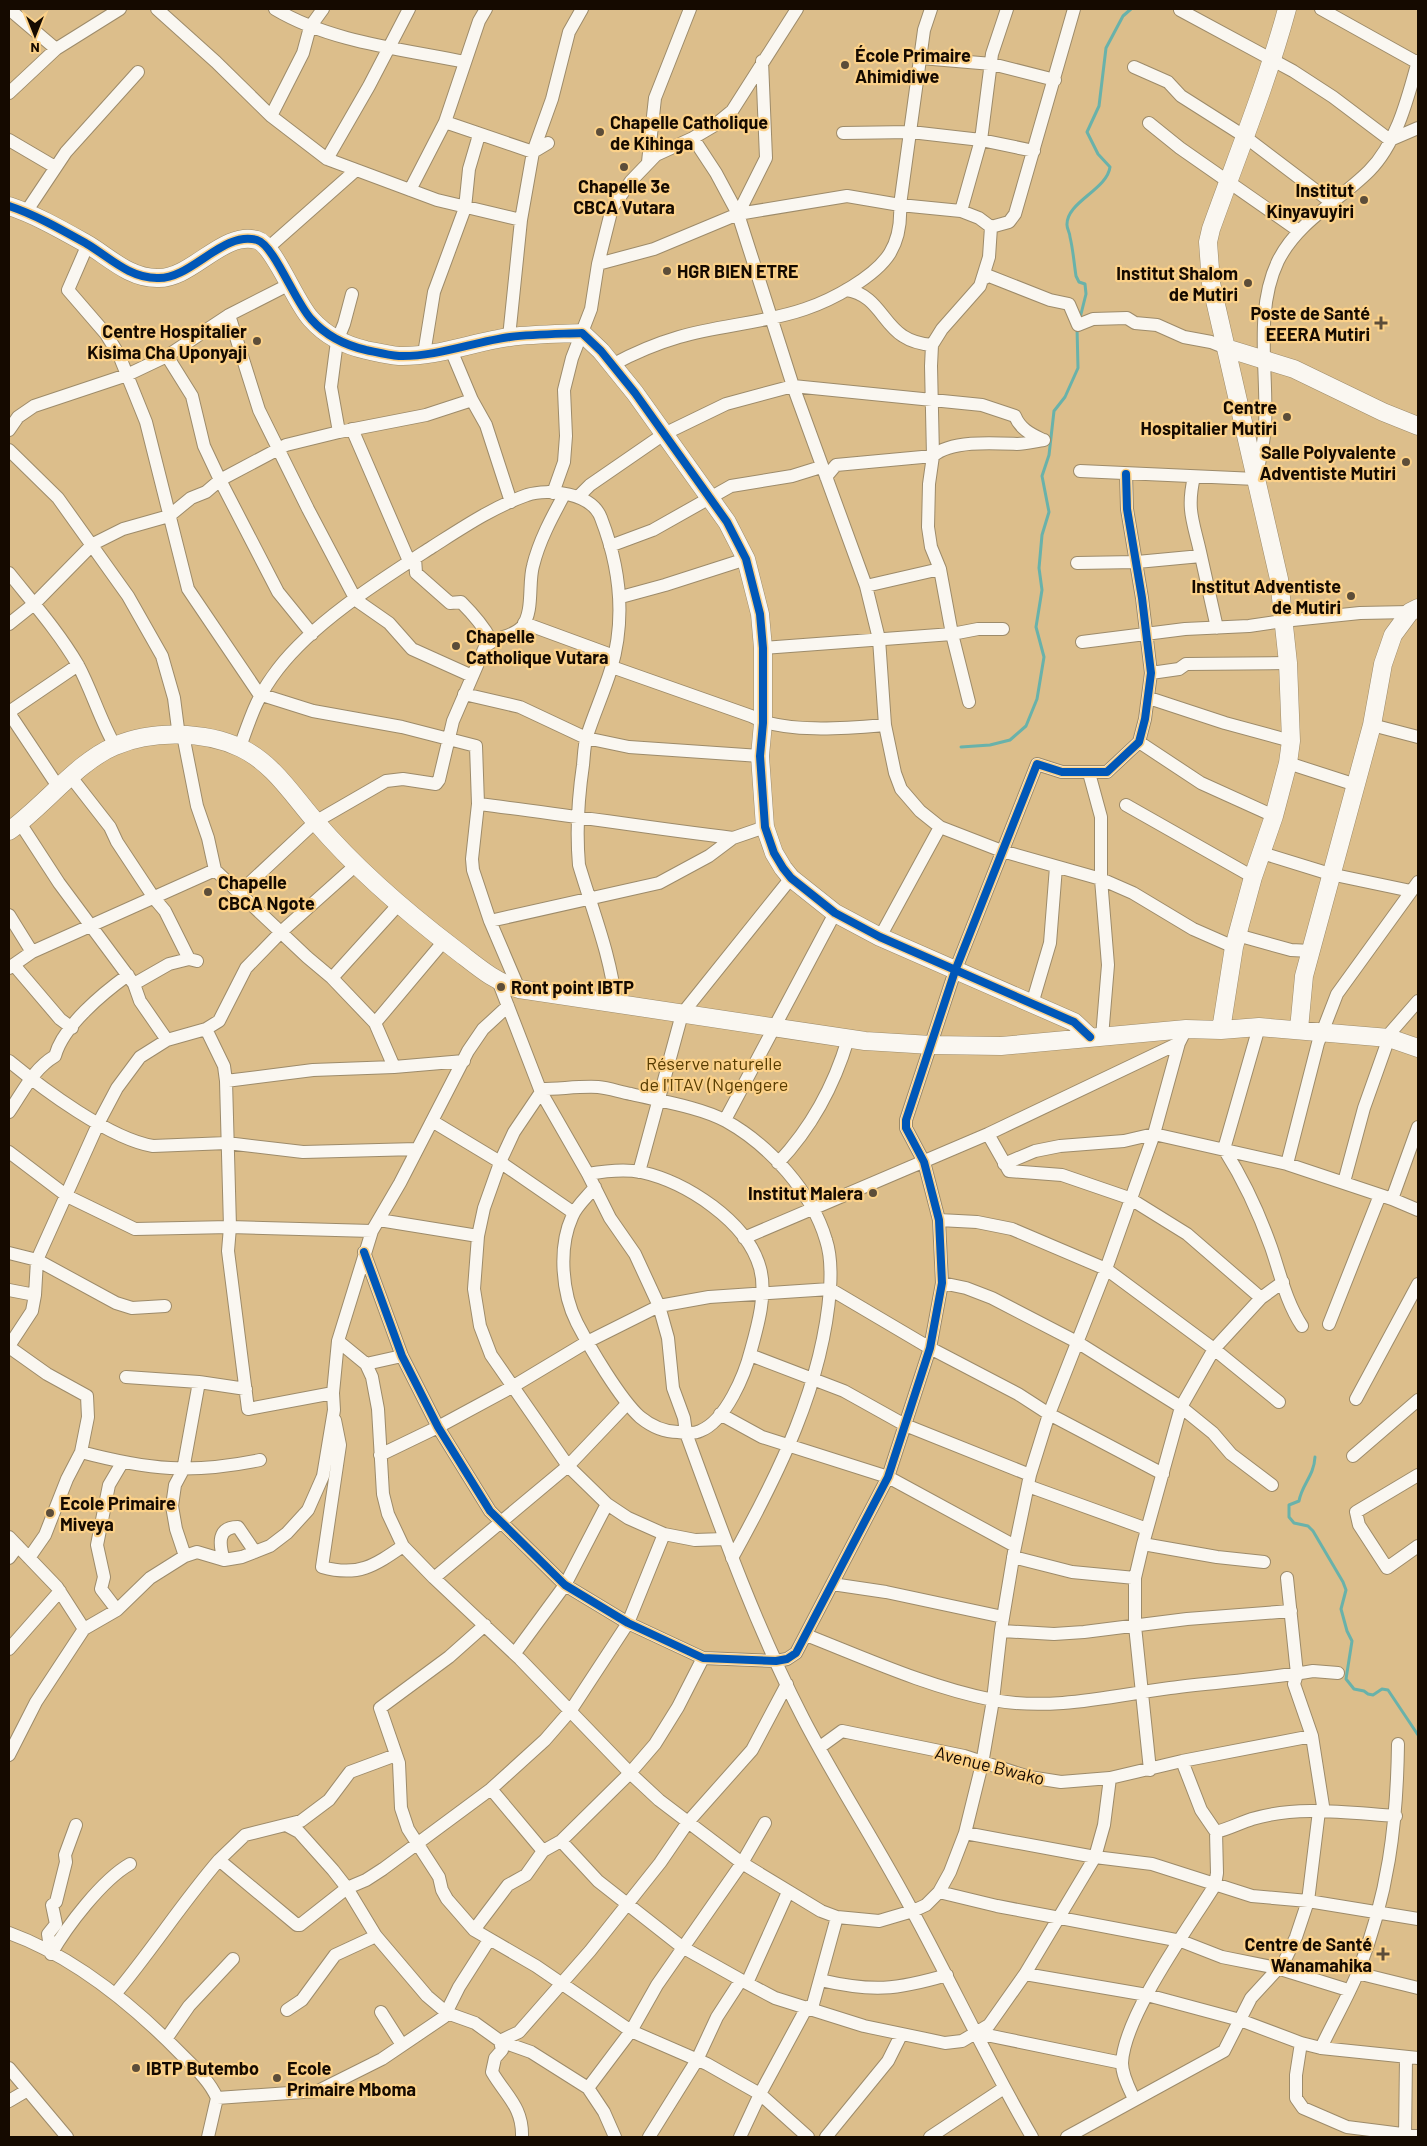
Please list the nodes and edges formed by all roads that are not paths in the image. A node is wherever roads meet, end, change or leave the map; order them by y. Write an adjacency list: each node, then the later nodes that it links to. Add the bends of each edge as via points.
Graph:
1 (9, 9): 19 (street)
2 (120, 9): 19 (street)
3 (156, 9): 30 (street)
4 (275, 9): 17 (street)
5 (323, 9): 17 (street)
6 (409, 9): 18 (street)
7 (486, 9): 23 (street)
8 (582, 9): 44 (street, via 569,32 552,100)
9 (690, 9): 46 (street, via 655,98)
10 (797, 9): 22 (street)
11 (931, 9): 20 (street, via 924,30)
12 (1007, 9): 25 (street, via 992,54)
13 (1074, 9): 28 (street)
14 (1287, 9): 21 (street)
15 (1320, 9): 24 (street)
16 (1180, 10): 21 (street)
17 (310, 27): 18 (street); 30 (street, via 303,53)
18 (389, 46): 23 (street); 45 (street, via 370,86)
19 (56, 49): 29 (street)
20 (921, 58): 25 (street); 34 (street)
21 (1273, 60): 37 (street); 41 (street, via 1333,97)
22 (762, 61): 38 (street, via 732,111); 57 (street, via 766,158)
23 (465, 62): 31 (street)
24 (1418, 62): 41 (street)
25 (992, 64): 28 (street); 40 (street)
26 (1134, 67): 37 (street, via 1168,82 1181,96)
27 (138, 72): 47 (street)
28 (1055, 80): 43 (street)
29 (9, 93)
30 (271, 116): 45 (street)
31 (445, 122): 36 (street); 50 (street)
32 (1149, 122): 49 (street)
33 (1418, 128): 41 (street)
34 (911, 132): 35 (street); 40 (street); 52 (street)
35 (843, 133)
36 (478, 135): 44 (street); 54 (street, via 469,169)
37 (1244, 136): 49 (street); 51 (street)
38 (693, 138): 46 (street); 57 (street)
39 (9, 140): 47 (street)
40 (981, 140): 43 (street); 55 (street)
41 (1390, 140): 51 (street, via 1370,170)
42 (548, 143): 44 (street)
43 (1034, 150): 59 (street, via 1015,214 1009,222)
44 (533, 152): 58 (street)
45 (327, 159): 48 (street)
46 (648, 162): 63 (street, via 612,208)
47 (54, 167): 56 (street)
48 (356, 170): 50 (street); 62 (street)
49 (1228, 181): 60 (street); 74 (street, via 1208,242 1211,283)
50 (410, 190): 54 (street)
51 (1331, 202): 60 (street)
52 (900, 205): 55 (street); 57 (street, via 847,196); 66 (street, via 901,225 890,253 873,271)
53 (9, 206): 56 (street)
54 (465, 208): 58 (street); 76 (street, via 434,292)
55 (961, 210): 59 (street)
56 (26, 212): 61 (street)
57 (738, 214): 63 (street, via 654,249); 69 (street)
58 (521, 220): 71 (street)
59 (991, 227): 64 (street, via 989,257)
60 (1299, 231): 78 (street, via 1282,254 1270,286)
61 (88, 244): 62 (street, via 135,274 158,279 179,273 236,242 257,240); 80 (street, via 68,290 106,334)
62 (269, 247): 65 (street)
63 (598, 264): 70 (street, via 591,310)
64 (983, 279): 73 (street); 74 (street, via 989,276 1050,300 1069,304 1078,325 1093,319 1128,318 1135,323 1156,325 1184,337)
65 (288, 285): 68 (street); 72 (street, via 312,320)
66 (846, 290): 69 (street, via 805,310); 73 (street, via 856,291 864,297 901,335 917,343)
67 (352, 294): 72 (street)
68 (229, 315): 77 (street); 90 (street, via 259,410)
69 (770, 317): 79 (street, via 679,337 639,350); 81 (street)
70 (582, 333): 71 (street); 79 (street); 98 (street, via 564,390 566,436)
71 (509, 337): 75 (street)
72 (337, 341): 76 (street, via 398,356); 87 (street, via 331,387)
73 (932, 345): 83 (street)
74 (1226, 348): 78 (street); 96 (street)
75 (451, 350): 76 (street); 82 (street)
76 (424, 354)
77 (167, 356): 80 (street); 97 (street, via 192,396 204,446)
78 (1264, 358): 85 (street); 96 (street, via 1265,427)
79 (612, 365): 88 (street)
80 (127, 375): 84 (street); 102 (street, via 146,422)
81 (793, 386): 83 (street); 88 (street, via 726,404); 93 (street)
82 (472, 400): 87 (street, via 426,415); 101 (street, via 489,433)
83 (930, 400): 91 (street); 91 (street, via 999,409 1015,416 1026,431 1045,440 961,446)
84 (14, 413): 86 (street)
85 (1418, 426)
86 (9, 430)
87 (346, 430): 90 (street, via 286,445); 106 (street)
88 (664, 434): 99 (street); 100 (street)
89 (9, 450): 103 (street, via 58,498)
90 (279, 450): 97 (street); 114 (street)
91 (933, 456): 93 (street, via 836,465); 110 (street, via 928,527 931,547)
92 (1080, 471): 94 (street)
93 (823, 472): 100 (street, via 731,486); 112 (street, via 834,493)
94 (1126, 474): 95 (street); 108 (street, via 1127,509)
95 (1194, 477): 96 (street); 105 (street, via 1189,498 1190,512)
96 (1256, 479): 117 (street, via 1279,579)
97 (220, 480): 102 (street); 122 (street, via 278,592)
98 (558, 494): 99 (street); 101 (street, via 529,495); 118 (street, via 532,567)
99 (578, 496): 104 (street, via 589,502 600,515)
100 (709, 496): 104 (street, via 653,530); 107 (street)
101 (511, 502): 106 (street, via 466,525)
102 (169, 516): 103 (street, via 123,529); 134 (street, via 188,589)
103 (93, 544): 115 (street); 142 (street, via 128,596 162,656 174,698 178,729)
104 (610, 546): 113 (street)
105 (1201, 556): 108 (street); 120 (street)
106 (412, 559): 114 (street); 126 (street, via 416,572 450,604 461,602 485,628)
107 (746, 559): 113 (street); 128 (street, via 760,614)
108 (1137, 562): 109 (street); 124 (street)
109 (1077, 563)
110 (940, 569): 112 (street); 123 (street)
111 (9, 572): 115 (street)
112 (866, 586): 125 (street)
113 (621, 597): 129 (street)
114 (356, 600): 122 (street); 133 (street, via 389,624 412,649)
115 (34, 604): 119 (street); 131 (street)
116 (1414, 610): 117 (street); 141 (street, via 1393,635 1383,664)
117 (1283, 620): 120 (street); 130 (street)
118 (524, 623): 126 (street, via 515,632); 129 (street)
119 (9, 624)
120 (1216, 628): 124 (street)
121 (1003, 629): 123 (street)
122 (312, 634): 134 (street, via 278,668)
123 (952, 634): 125 (street); 137 (street)
124 (1147, 634): 127 (street); 132 (street)
125 (879, 639): 128 (street); 140 (street)
126 (491, 640): 133 (street)
127 (1082, 642)
128 (763, 648): 139 (street)
129 (613, 662): 139 (street); 145 (street)
130 (1288, 663): 132 (street, via 1186,664 1178,669); 146 (street)
131 (78, 665): 138 (street); 148 (street, via 102,724)
132 (1151, 673): 136 (street)
133 (472, 676): 135 (street)
134 (259, 694): 144 (street, via 313,711); 149 (street)
135 (464, 694): 144 (street); 145 (street, via 520,707)
136 (1149, 698): 146 (street); 147 (street)
137 (969, 702)
138 (9, 712): 153 (street)
139 (763, 723): 140 (street, via 845,728); 150 (street)
140 (886, 725): 162 (street, via 901,789)
141 (1372, 725): 143 (street); 154 (street)
142 (183, 735): 148 (street, via 149,737); 149 (street, via 199,736); 168 (street, via 197,806)
143 (1418, 737)
144 (447, 738): 155 (street, via 476,746); 159 (street, via 436,784 390,779)
145 (586, 738): 150 (street, via 629,747); 157 (street)
146 (1291, 741): 151 (street)
147 (1139, 742): 152 (street, via 1107,772); 158 (street, via 1201,783)
148 (115, 746): 153 (street)
149 (240, 748): 159 (street, via 261,761 290,789)
150 (760, 756): 161 (street)
151 (1288, 762): 154 (street); 158 (street)
152 (1089, 773): 164 (street, via 1062,772 1037,764); 172 (street, via 1101,817)
153 (65, 782): 160 (street); 175 (street, via 110,827)
154 (1356, 785): 169 (street)
155 (478, 804): 157 (street); 180 (street, via 473,870)
156 (1126, 805): 171 (street)
157 (577, 815): 163 (street); 176 (street, via 579,865)
158 (1274, 816): 165 (street)
159 (315, 822): 166 (street); 174 (street)
160 (14, 827): 181 (street, via 33,846)
161 (764, 827): 163 (street); 170 (street, via 774,853)
162 (940, 827): 164 (street); 183 (street)
163 (733, 838): 176 (street, via 709,856 659,883)
164 (1002, 851): 167 (street); 189 (street)
165 (1262, 853): 169 (street); 171 (street)
166 (356, 865): 177 (street); 182 (street)
167 (1056, 867): 172 (street); 195 (street, via 1050,943)
168 (215, 870): 174 (street); 175 (street)
169 (1330, 874): 173 (street); 186 (street)
170 (791, 878): 178 (street); 198 (street)
171 (1253, 878): 185 (street)
172 (1102, 879): 185 (street, via 1134,893 1193,929); 208 (street, via 1108,966)
173 (1415, 886): 206 (street, via 1337,994)
174 (240, 892): 182 (street)
175 (154, 898): 181 (street); 191 (street, via 193,960 169,964)
176 (590, 900): 180 (street); 196 (street, via 614,983)
177 (399, 904): 184 (street); 190 (street)
178 (835, 913): 183 (street); 202 (street)
179 (9, 915): 187 (street)
180 (490, 921): 193 (street)
181 (92, 925): 187 (street); 191 (street)
182 (280, 932): 190 (street); 203 (street, via 246,968 219,1021)
183 (880, 937): 189 (street)
184 (444, 941): 192 (street); 199 (street)
185 (1236, 941): 186 (street); 205 (street)
186 (1311, 951): 204 (street, via 1304,976)
187 (32, 952): 188 (street)
188 (11, 967): 201 (street, via 60,1020)
189 (955, 971): 195 (street); 212 (street)
190 (332, 978): 199 (street)
191 (131, 979): 201 (street, via 99,996); 211 (street, via 140,1001)
192 (500, 983): 193 (street); 197 (street)
193 (519, 989): 196 (street)
194 (1418, 1001): 209 (street)
195 (1032, 1004): 208 (street, via 1074,1022)
196 (616, 1005): 198 (street)
197 (508, 1006): 215 (street, via 484,1029); 219 (street)
198 (682, 1014): 202 (street); 220 (street)
199 (376, 1023): 216 (street)
200 (1259, 1027): 204 (street); 205 (street); 230 (street)
201 (72, 1028): 217 (street, via 58,1045 55,1056)
202 (775, 1028): 210 (street); 222 (street)
203 (206, 1029): 211 (street); 218 (street, via 224,1066)
204 (1299, 1029): 206 (street)
205 (1221, 1030): 207 (street)
206 (1322, 1030): 209 (street); 236 (street)
207 (1182, 1036): 208 (street); 226 (street); 227 (street)
208 (1096, 1037): 212 (street, via 1000,1046)
209 (1389, 1038): 213 (street); 239 (street, via 1364,1108)
210 (848, 1039): 212 (street); 234 (street, via 840,1067 815,1117)
211 (167, 1040): 223 (street, via 140,1057 117,1088)
212 (931, 1045): 233 (street, via 906,1120 906,1128)
213 (1418, 1048)
214 (9, 1061): 217 (street)
215 (464, 1061): 216 (street); 224 (street)
216 (394, 1067): 218 (street, via 312,1070)
217 (30, 1079): 221 (street); 223 (street)
218 (226, 1081): 228 (street)
219 (541, 1091): 220 (street, via 599,1087); 232 (street, via 514,1132); 238 (street)
220 (659, 1101): 222 (street); 237 (street)
221 (9, 1112)
222 (725, 1120): 234 (street)
223 (99, 1122): 228 (street, via 122,1136 153,1146); 241 (street)
224 (432, 1122): 229 (street); 232 (street)
225 (1418, 1126): 242 (street)
226 (988, 1134): 233 (street); 235 (street)
227 (1154, 1134): 230 (street); 235 (street, via 1124,1141 1060,1146 1035,1151); 243 (street)
228 (227, 1143): 229 (street, via 303,1152); 249 (street)
229 (418, 1149): 248 (street)
230 (1224, 1149): 236 (street); 256 (street, via 1241,1178)
231 (9, 1152): 241 (street)
232 (500, 1162): 246 (street); 250 (street)
233 (924, 1162): 244 (street); 247 (street)
234 (778, 1163): 244 (street, via 792,1177)
235 (1004, 1164): 243 (street, via 1013,1173 1062,1176)
236 (1287, 1164): 239 (street)
237 (639, 1172): 238 (street); 251 (street, via 665,1179 696,1195 720,1212)
238 (588, 1174): 240 (street)
239 (1344, 1182): 242 (street)
240 (595, 1187): 246 (street); 265 (street, via 610,1218 635,1254)
241 (67, 1196): 249 (street, via 135,1229); 254 (street)
242 (1386, 1197): 245 (street); 266 (street)
243 (1129, 1198): 255 (street); 263 (street, via 1188,1234)
244 (812, 1210): 251 (street); 259 (street, via 827,1241)
245 (1418, 1210)
246 (574, 1213): 269 (street, via 564,1248 565,1283 574,1318)
247 (939, 1220): 255 (street, via 977,1222 1012,1229); 257 (street)
248 (375, 1225): 249 (street); 250 (street); 252 (street)
249 (230, 1226): 281 (street, via 228,1251)
250 (478, 1236): 280 (street, via 474,1289 480,1326 491,1355)
251 (744, 1238): 262 (street, via 761,1270)
252 (364, 1252): 268 (street); 275 (street)
253 (9, 1253): 254 (street)
254 (37, 1260): 261 (street); 264 (street, via 116,1303 132,1308)
255 (1106, 1268): 270 (street); 273 (street)
256 (1283, 1282): 263 (street); 267 (street)
257 (942, 1283): 270 (street, via 992,1298); 272 (street)
258 (1418, 1284): 283 (street)
259 (830, 1289): 262 (street); 272 (street); 278 (street, via 822,1346)
260 (9, 1290): 261 (street)
261 (35, 1295): 271 (street, via 32,1311)
262 (761, 1295): 265 (street, via 709,1297); 274 (street)
263 (1261, 1298): 273 (street)
264 (165, 1306)
265 (659, 1306): 269 (street); 293 (street, via 668,1338 673,1388)
266 (1329, 1324)
267 (1302, 1326)
268 (338, 1341): 276 (street); 282 (street)
269 (587, 1342): 280 (street); 286 (street)
270 (1077, 1342): 287 (street); 290 (street)
271 (9, 1346): 295 (street, via 47,1374 86,1396 88,1417)
272 (930, 1348): 290 (street); 291 (street)
273 (1214, 1349): 285 (street); 287 (street)
274 (750, 1355): 278 (street); 289 (street)
275 (402, 1356): 276 (street); 292 (street)
276 (366, 1364): 296 (street, via 378,1409)
277 (126, 1377): 279 (street)
278 (811, 1380): 291 (street, via 844,1391); 294 (street)
279 (199, 1382): 281 (street); 301 (street)
280 (512, 1387): 292 (street); 300 (street)
281 (246, 1389): 282 (street, via 248,1409)
282 (333, 1393): 288 (street)
283 (1356, 1399)
284 (1418, 1400): 297 (street)
285 (1280, 1402)
286 (628, 1404): 293 (street, via 640,1418 654,1427); 300 (street)
287 (1182, 1407): 302 (street); 306 (street, via 1213,1433 1231,1454)
288 (334, 1410): 315 (street, via 340,1445 322,1566 340,1572 373,1566); 318 (street, via 323,1476 308,1510 284,1536)
289 (720, 1414): 293 (street, via 702,1431); 294 (street, via 762,1437)
290 (1049, 1414): 302 (street); 305 (street)
291 (905, 1425): 304 (street); 305 (street)
292 (438, 1427): 296 (street); 308 (street, via 468,1480)
293 (686, 1433): 312 (street)
294 (789, 1446): 304 (street); 322 (street)
295 (81, 1452): 299 (street); 321 (street, via 45,1535)
296 (380, 1455): 315 (street, via 386,1508)
297 (1353, 1456)
298 (260, 1460): 301 (street, via 221,1468)
299 (122, 1463): 301 (street); 331 (street, via 109,1485 97,1545 104,1577 101,1589)
300 (568, 1466): 307 (street); 308 (street)
301 (183, 1470): 319 (street, via 172,1506)
302 (1163, 1474): 309 (street)
303 (1418, 1475): 316 (street, via 1356,1512 1359,1525 1387,1568)
304 (888, 1477): 317 (street); 328 (street)
305 (1029, 1480): 309 (street); 317 (street)
306 (1272, 1485)
307 (607, 1504): 310 (street, via 628,1518); 329 (street)
308 (502, 1523): 325 (street); 329 (street)
309 (1147, 1529): 313 (street)
310 (664, 1534): 312 (street, via 694,1540); 334 (street)
311 (9, 1536): 314 (street)
312 (724, 1539): 322 (street)
313 (1143, 1544): 324 (street); 326 (street)
314 (18, 1546): 320 (street); 321 (street)
315 (403, 1546): 325 (street)
316 (1418, 1546)
317 (1014, 1551): 326 (street, via 1072,1572); 333 (street)
318 (255, 1552): 323 (street); 323 (street, via 238,1527 233,1527 221,1534)
319 (185, 1556): 323 (street, via 198,1552); 331 (street, via 150,1578)
320 (9, 1558)
321 (29, 1558): 330 (street)
322 (732, 1558): 343 (street)
323 (224, 1560)
324 (1264, 1562)
325 (434, 1578): 335 (street)
326 (1135, 1578): 336 (street)
327 (1287, 1578): 332 (street)
328 (832, 1584): 333 (street); 339 (street)
329 (565, 1585): 334 (street); 341 (street)
330 (60, 1591): 337 (street); 340 (street)
331 (117, 1610): 337 (street)
332 (1291, 1611): 336 (street); 344 (street)
333 (1003, 1617): 338 (street)
334 (628, 1623): 342 (street); 349 (street)
335 (485, 1625): 341 (street); 354 (street, via 450,1656 380,1708)
336 (1135, 1626): 338 (street, via 1054,1634); 347 (street)
337 (84, 1629): 353 (street, via 40,1694)
338 (1002, 1631): 348 (street)
339 (806, 1635): 343 (street, via 796,1653); 348 (street, via 923,1682)
340 (9, 1648)
341 (515, 1653): 349 (street)
342 (704, 1658): 343 (street); 358 (street, via 655,1744)
343 (776, 1661): 346 (street)
344 (1297, 1674): 345 (street, via 1313,1671); 347 (street); 350 (street, via 1294,1684)
345 (1338, 1674)
346 (786, 1684): 352 (street); 363 (street, via 752,1750)
347 (1141, 1692): 348 (street, via 1079,1702); 357 (street)
348 (994, 1700): 356 (street)
349 (571, 1710): 358 (street); 360 (street, via 545,1740)
350 (1312, 1736): 355 (street, Avenue Bwako); 361 (street, via 1323,1806)
351 (1398, 1744): 362 (street)
352 (820, 1747): 356 (street, Avenue Bwako, via 842,1731 964,1756); 382 (street)
353 (9, 1755)
354 (396, 1755): 366 (street, via 350,1772 329,1800 301,1821); 370 (street, via 401,1808)
355 (1182, 1762): 357 (street, Avenue Bwako); 368 (street, via 1201,1810)
356 (982, 1764): 359 (street, Avenue Bwako, via 1061,1782); 367 (street)
357 (1150, 1770): 359 (street, Avenue Bwako)
358 (630, 1773): 363 (street); 369 (street)
359 (1110, 1778): 372 (street, via 1104,1825)
360 (491, 1789): 370 (street); 371 (street)
361 (1319, 1811): 362 (street); 368 (street, via 1261,1818); 380 (street)
362 (1396, 1816): 383 (street, via 1390,1864)
363 (688, 1822): 374 (street); 381 (street)
364 (765, 1823): 374 (street)
365 (76, 1825): 393 (street, via 65,1855 56,1902 52,1905 56,1924 48,1934)
366 (286, 1825): 373 (street, via 245,1835); 377 (street, via 299,1832)
367 (965, 1832): 372 (street); 379 (street)
368 (1216, 1832): 376 (street)
369 (561, 1840): 371 (street); 381 (street, via 588,1871)
370 (415, 1843): 377 (street, via 366,1880); 387 (street, via 439,1877 447,1899)
371 (543, 1852): 387 (street, via 526,1874 508,1885)
372 (1095, 1857): 376 (street, via 1152,1864); 385 (street)
373 (219, 1860): 377 (street, via 297,1925); 404 (street, via 172,1916)
374 (742, 1863): 378 (street); 392 (street)
375 (130, 1864): 393 (street, via 115,1872 93,1897)
376 (1215, 1885): 380 (street, via 1252,1896); 391 (street)
377 (348, 1888): 389 (street)
378 (788, 1892): 384 (street); 400 (street)
379 (940, 1892): 382 (street, via 926,1906); 385 (street)
380 (1308, 1901): 383 (street); 395 (street, via 1296,1937 1284,1962)
381 (628, 1905): 392 (street); 401 (street)
382 (913, 1912): 384 (street, via 879,1921); 398 (street)
383 (1377, 1913): 386 (street); 396 (street)
384 (837, 1917): 399 (street)
385 (1058, 1917): 391 (street); 397 (street)
386 (1418, 1919)
387 (474, 1930): 390 (street)
388 (9, 1933): 393 (street)
389 (376, 1936): 407 (street, via 335,1955 302,2000); 409 (street, via 427,1996)
390 (489, 1940): 401 (street); 409 (street, via 458,1987)
391 (1181, 1941): 395 (street, via 1222,1957); 405 (street)
392 (682, 1947): 400 (street); 411 (street)
393 (51, 1954): 404 (street)
394 (233, 1959): 414 (street, via 189,2006)
395 (1277, 1968): 403 (street); 410 (street, via 1251,1998)
396 (1357, 1973): 402 (street); 403 (street)
397 (1025, 1974): 405 (street); 412 (street, via 989,2025)
398 (946, 1975): 399 (street, via 888,1990); 412 (street)
399 (820, 1980): 406 (street)
400 (744, 1981): 406 (street, via 775,1998); 420 (street, via 717,2017)
401 (561, 1984): 411 (street); 415 (street, via 519,2032)
402 (1418, 1988)
403 (1348, 1990): 418 (street)
404 (116, 1994): 414 (street)
405 (1147, 1995): 410 (street); 421 (street, via 1131,2029)
406 (809, 2008): 413 (street); 426 (street)
407 (287, 2010)
408 (381, 2012): 417 (street)
409 (447, 2013): 415 (street, via 475,2023); 417 (street)
410 (1240, 2020): 416 (street); 428 (street, via 1224,2051)
411 (631, 2030): 420 (street); 423 (street)
412 (978, 2033): 413 (street, via 962,2041 945,2043); 421 (street); 424 (street)
413 (901, 2035): 438 (street, via 888,2062)
414 (166, 2039): 427 (street, via 204,2077)
415 (500, 2041): 423 (street, via 531,2052); 433 (street, via 502,2050 495,2058 492,2072 516,2106 523,2122)
416 (1302, 2043): 418 (street); 430 (street, via 1296,2098 1303,2108 1347,2126)
417 (402, 2045): 427 (street, via 382,2059 318,2091)
418 (1321, 2048): 419 (street)
419 (1412, 2058): 430 (street)
420 (697, 2060): 426 (street); 435 (street)
421 (1122, 2063): 428 (street)
422 (9, 2068): 425 (street)
423 (588, 2088): 434 (street)
424 (1004, 2088): 439 (street); 440 (street)
425 (26, 2091): 429 (street); 431 (street)
426 (760, 2094): 436 (street); 437 (street)
427 (217, 2098): 432 (street)
428 (1134, 2099): 441 (street)
429 (9, 2102)
430 (1410, 2136)
431 (67, 2137)
432 (208, 2137)
433 (522, 2137)
434 (615, 2137)
435 (649, 2137)
436 (740, 2137)
437 (808, 2137)
438 (826, 2137)
439 (930, 2137)
440 (1032, 2137)
441 (1067, 2137)

